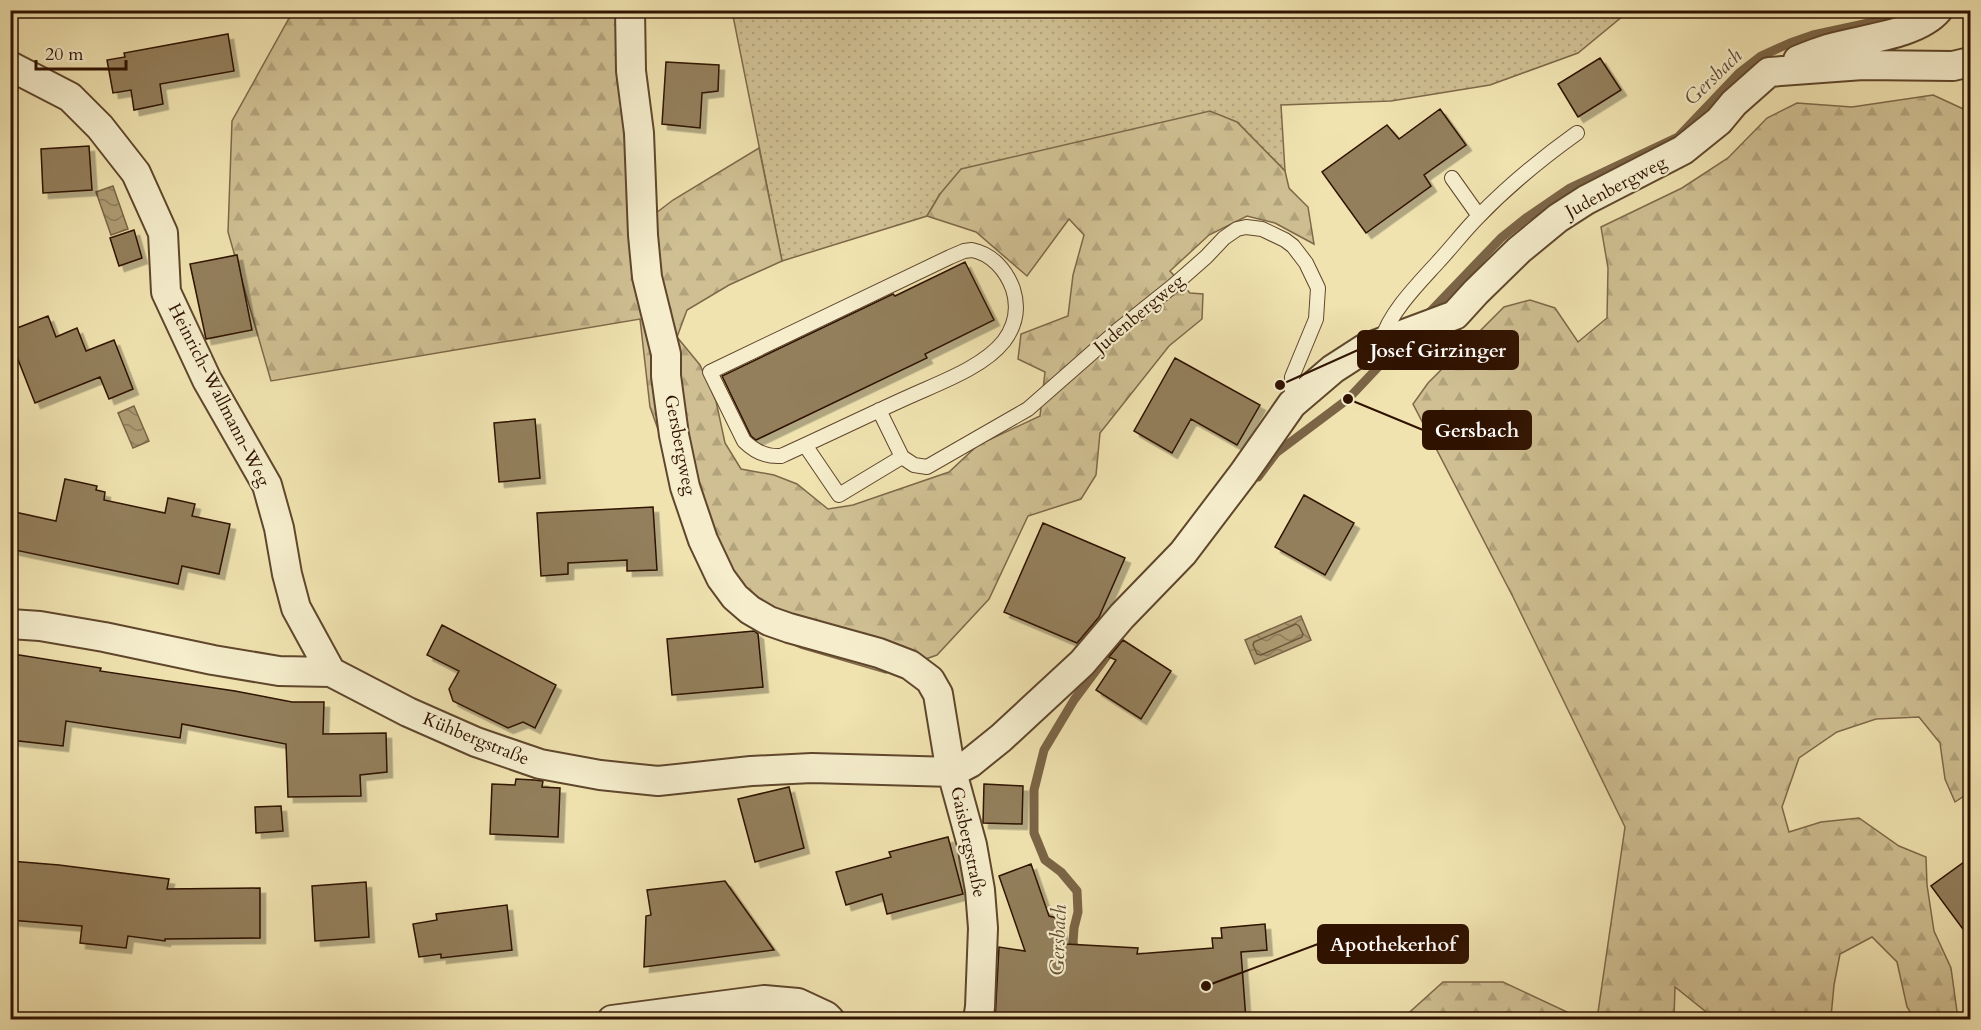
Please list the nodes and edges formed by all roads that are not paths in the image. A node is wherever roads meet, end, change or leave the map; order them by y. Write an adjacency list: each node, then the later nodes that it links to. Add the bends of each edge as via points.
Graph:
1 (630, 10): 16 (street, Gersbergweg, via 647,277 666,354 674,435 685,487 703,540 721,578 750,610 789,628 910,665 930,680 938,694)
2 (1938, 10): 5 (street, via 1912,28 1826,49)
3 (1971, 62): 5 (street, via 1953,66 1863,65)
4 (10, 66): 15 (street, Heinrich-Wallmann-Weg, via 70,97 136,173 163,233 166,292 207,380 267,485 296,608)
5 (1769, 72): 9 (street, Judenbergweg, via 1699,139 1668,160 1569,210 1519,250 1455,315)
6 (1577, 133): 8 (lane, via 1546,155)
7 (1452, 178): 8 (lane)
8 (1479, 216): 9 (lane, via 1422,279 1386,328)
9 (1385, 342): 10 (street, Judenbergweg, via 1364,349 1333,369)
10 (1292, 404): 13 (lane, Judenbergweg, via 1292,377 1316,319 1318,288 1293,246 1269,231 1245,227 1231,232 1028,409 927,467); 16 (street, Judenbergweg, via 1183,552 1082,663 1000,738)
11 (879, 410): 12 (lane); 12 (lane, via 961,372 992,352 1007,336 1017,312 1014,294 1002,269 980,251 964,250 710,372 740,435 753,449 781,456); 13 (lane)
12 (805, 445): 13 (lane, via 839,495)
13 (902, 457)
14 (10, 624): 15 (street, Kühbergstraße, via 104,637 279,671)
15 (331, 672): 16 (street, Kühbergstraße, via 476,742 540,764 600,775 658,781 812,768)
16 (953, 772): 19 (street, Gaisbergstraße, via 980,891 983,928)
17 (612, 1020): 18 (street, via 764,1000 798,1003)
18 (830, 1020)
19 (978, 1020)

